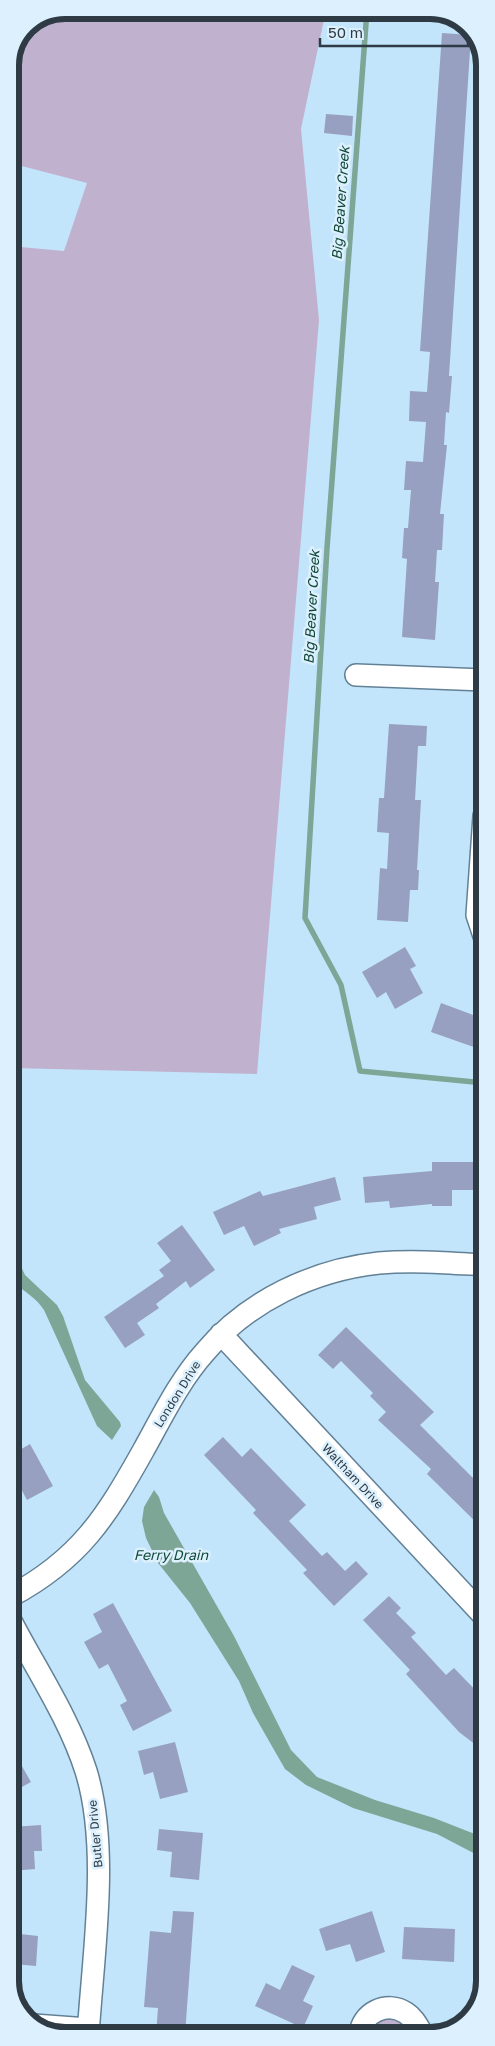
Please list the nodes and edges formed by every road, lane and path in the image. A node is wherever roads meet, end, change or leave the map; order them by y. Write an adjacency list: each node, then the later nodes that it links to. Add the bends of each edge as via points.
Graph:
1 (356, 675): 2 (street)
2 (476, 680)
3 (476, 1265): 4 (street, London Drive, via 380,1263 325,1274 267,1300)
4 (221, 1334): 5 (street, London Drive, via 187,1375 102,1521 57,1567); 6 (street, Waltham Drive)
5 (19, 1591)
6 (476, 1607)
7 (19, 1636): 8 (street, Butler Drive, via 76,1745 94,1801 98,1875)
8 (88, 2027)
9 (361, 2027): 10 (street, via 375,2010 396,2009 406,2013)
10 (417, 2027)

